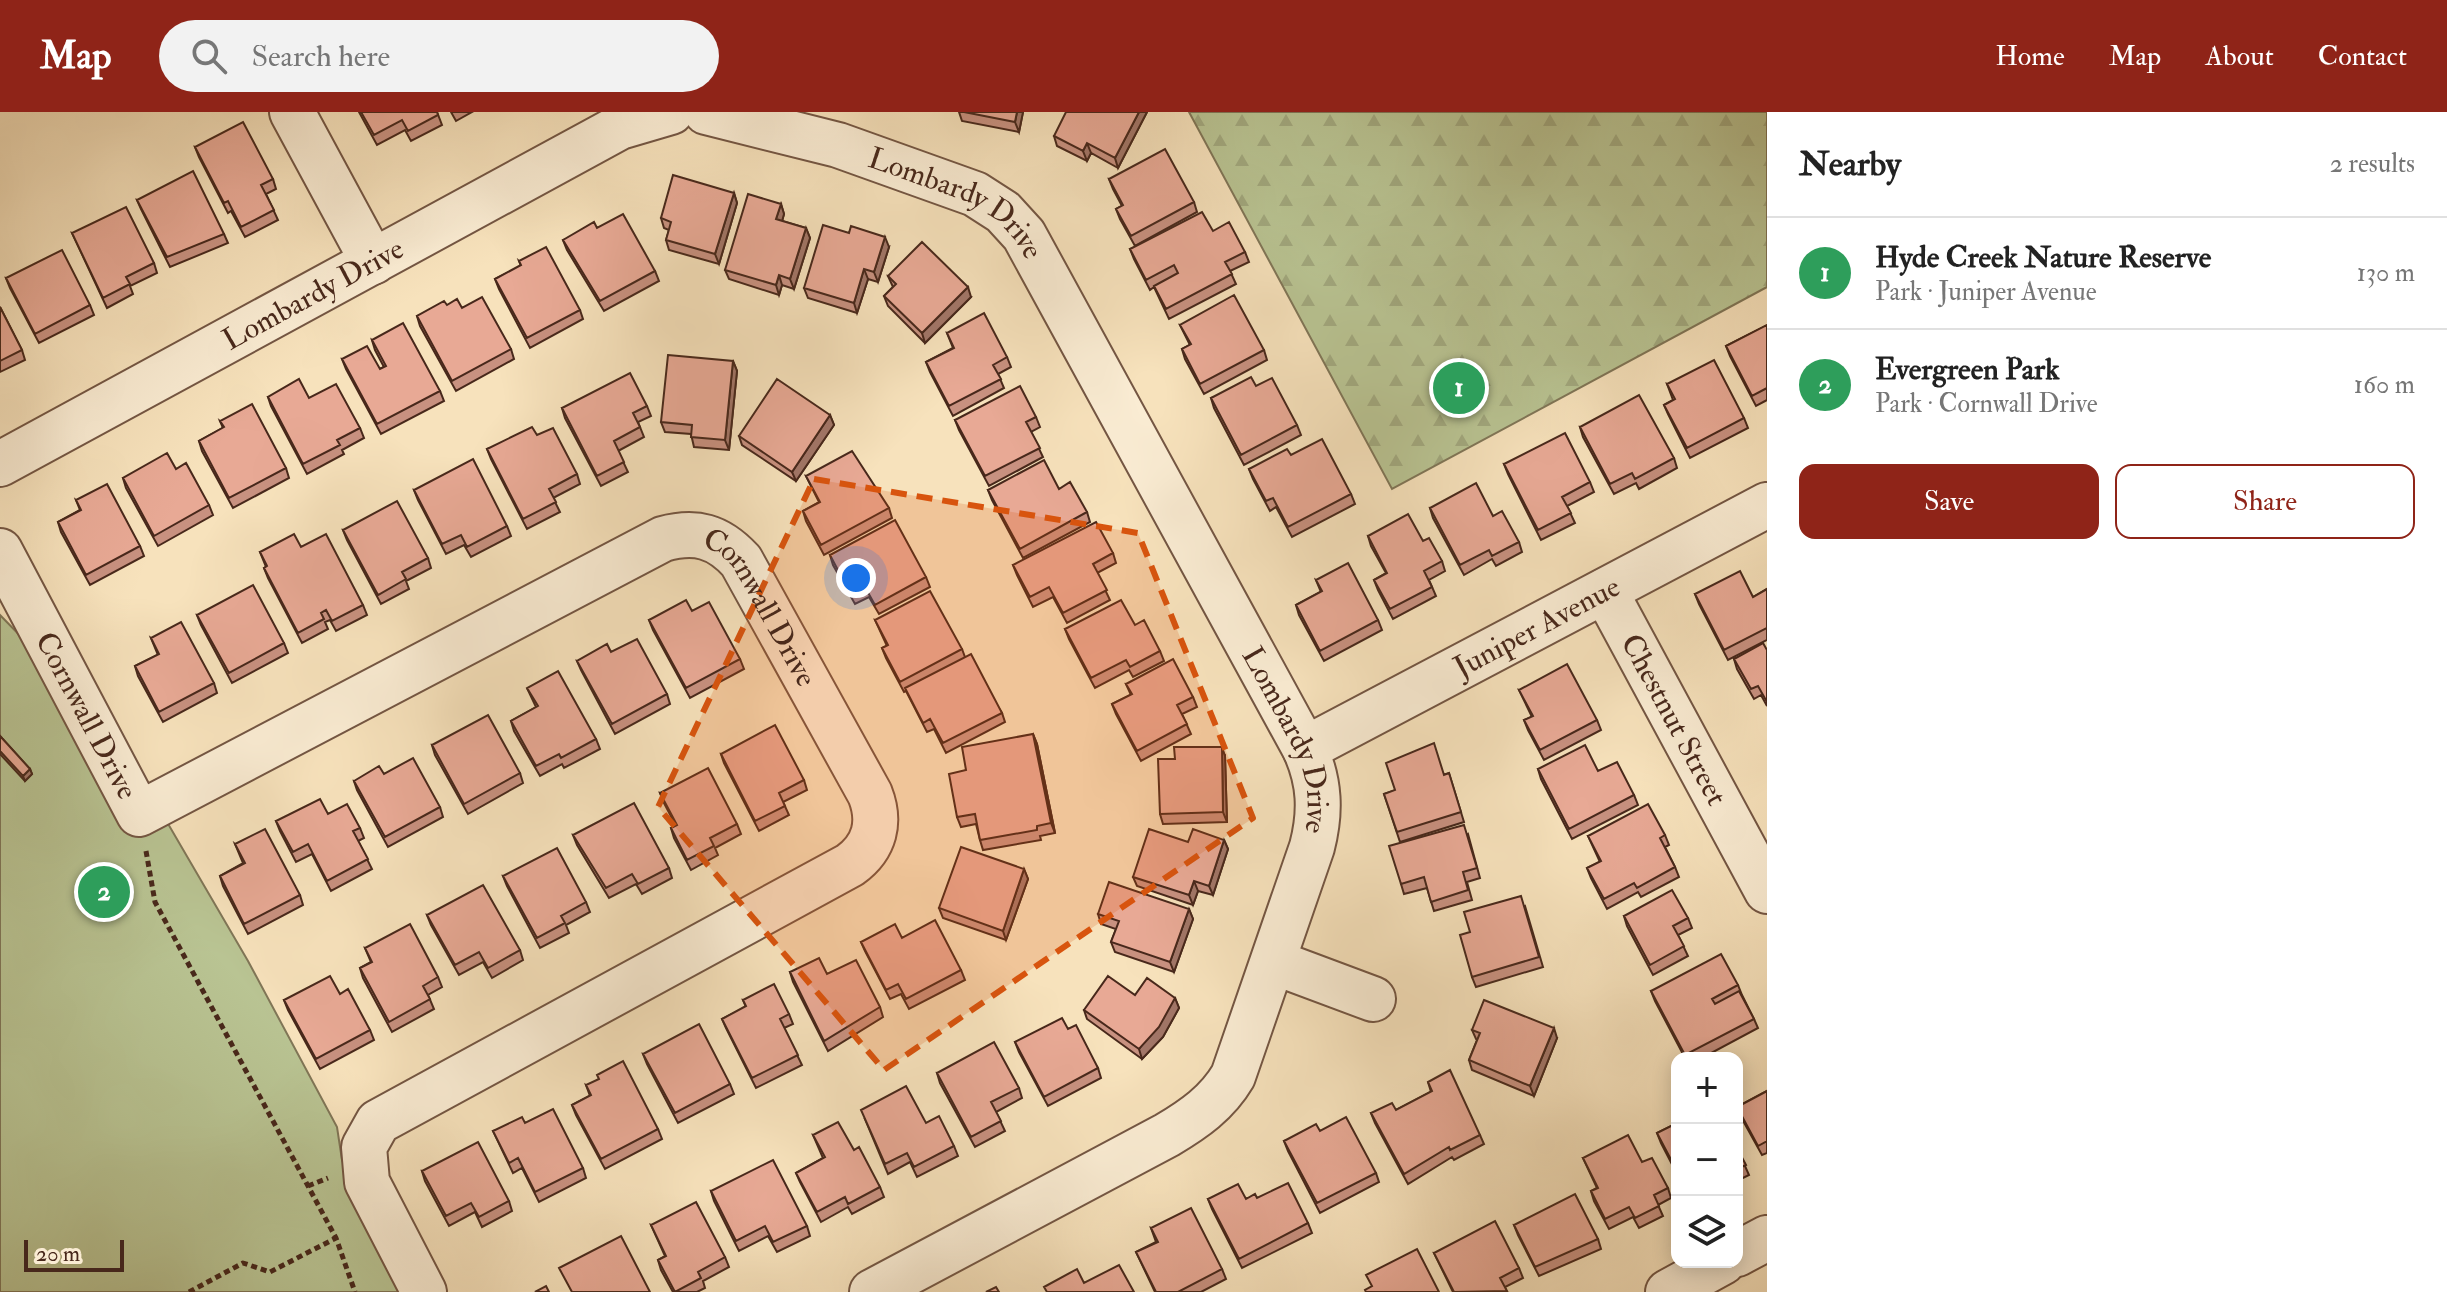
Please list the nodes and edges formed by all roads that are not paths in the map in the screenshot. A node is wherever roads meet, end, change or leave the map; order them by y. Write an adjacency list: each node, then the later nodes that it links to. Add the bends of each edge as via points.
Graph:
1 (292, 112): 5 (street)
2 (671, 112): 5 (street, Lombardy Drive, via 620,127)
3 (706, 112): 4 (street, Lombardy Drive)
4 (843, 129): 10 (street, Lombardy Drive, via 975,194 1003,212 1024,235)
5 (373, 262): 6 (street, Lombardy Drive)
6 (0, 464)
7 (1767, 505): 9 (street, Juniper Avenue)
8 (0, 551): 17 (street, Cornwall Drive, via 139,814 663,539 695,533 720,541 741,561 870,794 875,833 850,865 378,1122 364,1147 367,1182)
9 (1605, 591): 10 (street, Juniper Avenue); 11 (street, Chestnut Street)
10 (1305, 749): 12 (street, Lombardy Drive, via 1318,788 1317,823)
11 (1767, 891)
12 (1274, 962): 13 (street); 18 (street, Lombardy Drive, via 1233,1076 1207,1108 1167,1135)
13 (1373, 999)
14 (1767, 1238): 15 (street)
15 (1743, 1251)
16 (1712, 1268): 19 (street)
17 (424, 1292)
18 (872, 1292)
19 (1668, 1292)

